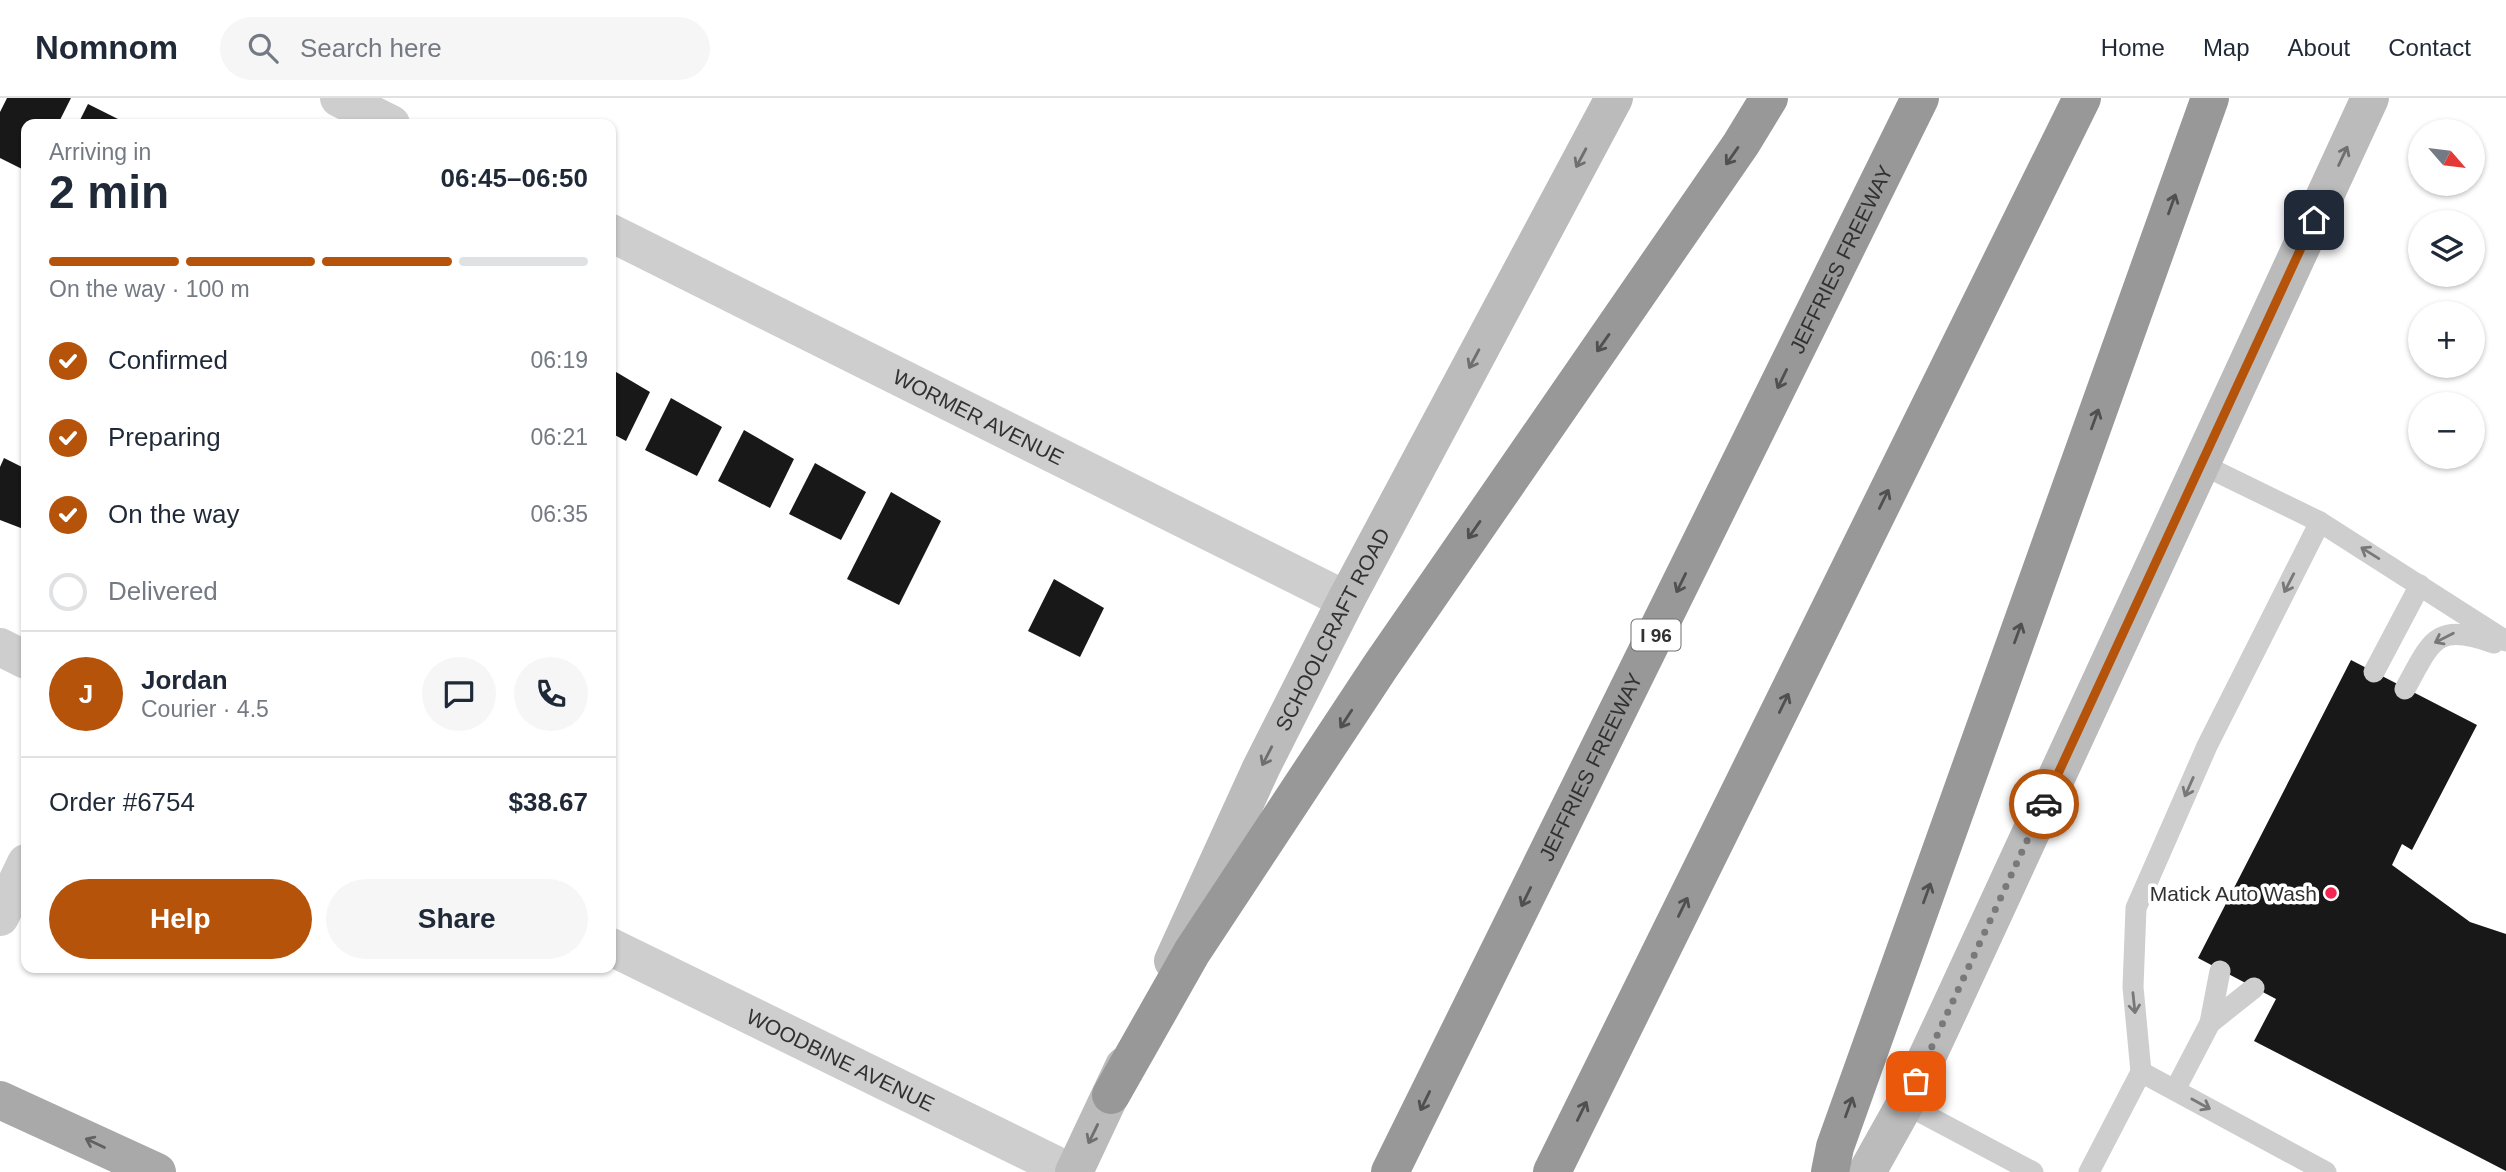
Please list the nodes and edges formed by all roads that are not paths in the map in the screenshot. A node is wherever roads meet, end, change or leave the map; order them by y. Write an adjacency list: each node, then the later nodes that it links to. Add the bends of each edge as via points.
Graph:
1 (339, 98): 8 (street)
2 (1614, 98): 13 (main road, SCHOOLCRAFT ROAD, one-way to 13)
3 (1769, 98): 28 (highway, one-way to 28, via 1380,667 1192,952)
4 (1920, 98): 34 (highway, JEFFRIES FREEWAY / I 96, one-way to 34)
5 (2082, 98): 35 (highway, one-way to 5)
6 (2210, 98): 36 (highway, one-way to 6, via 1835,1147)
7 (2370, 98): 10 (main road, one-way to 7)
8 (387, 117)
9 (616, 235): 13 (street, WORMER AVENUE)
10 (2201, 464): 11 (lane); 30 (main road)
11 (2320, 522): 12 (lane, one-way to 11); 26 (lane, one-way to 26, via 2207,746 2136,908 2133,987)
12 (2420, 585): 14 (lane); 18 (lane)
13 (1346, 600): 28 (main road, SCHOOLCRAFT ROAD, one-way to 28, via 1261,768)
14 (2506, 641)
15 (0, 647): 17 (street)
16 (2506, 647): 19 (lane, one-way to 19, via 2458,631 2447,634 2428,648)
17 (21, 658)
18 (2374, 673)
19 (2405, 688)
20 (21, 873): 21 (street)
21 (0, 917)
22 (616, 949): 33 (street, WOODBINE AVENUE)
23 (2220, 971): 25 (lane)
24 (2254, 988): 25 (lane)
25 (2210, 1023): 27 (lane)
26 (2141, 1072): 27 (lane); 38 (lane)
27 (2175, 1090): 39 (lane, one-way to 39)
28 (1111, 1095): 33 (main road, SCHOOLCRAFT ROAD, one-way to 33)
29 (0, 1100): 32 (main road, one-way to 29)
30 (1905, 1104): 31 (lane); 37 (main road)
31 (2019, 1169)
32 (157, 1172)
33 (1072, 1172)
34 (1390, 1172)
35 (1552, 1172)
36 (1830, 1172)
37 (1867, 1172)
38 (2089, 1172)
39 (2326, 1172)

